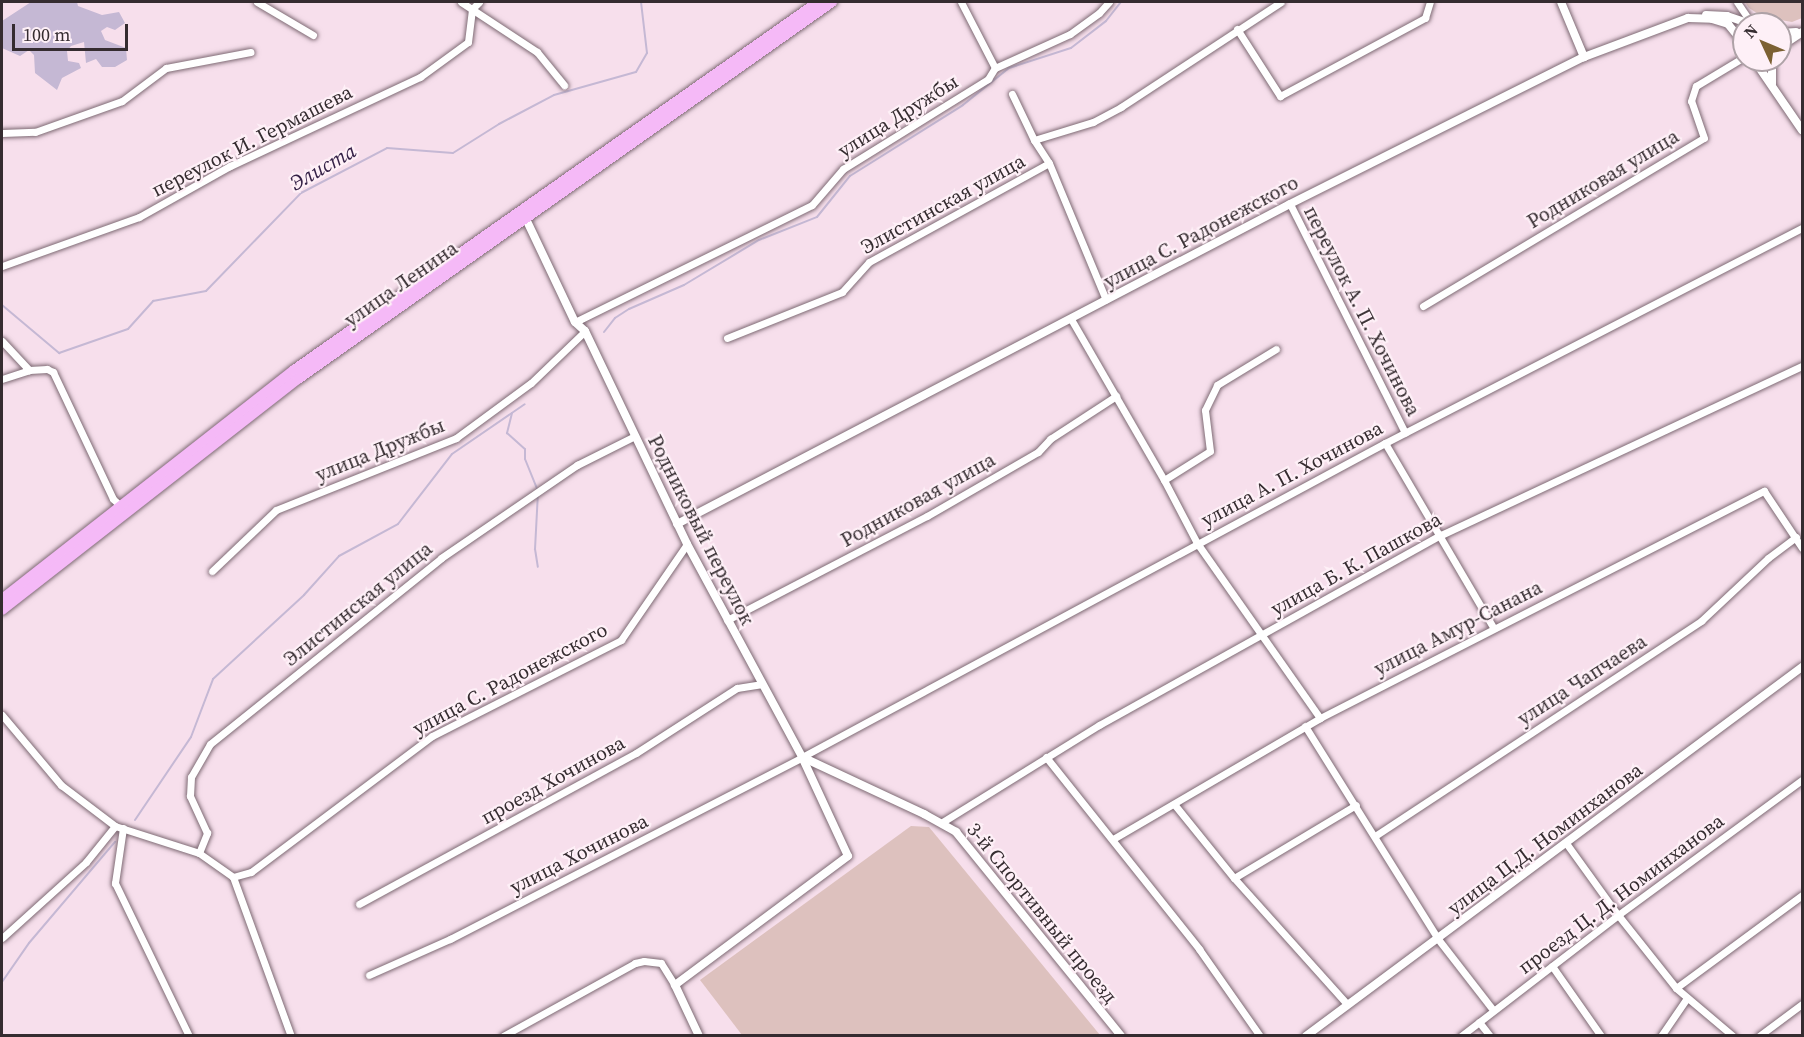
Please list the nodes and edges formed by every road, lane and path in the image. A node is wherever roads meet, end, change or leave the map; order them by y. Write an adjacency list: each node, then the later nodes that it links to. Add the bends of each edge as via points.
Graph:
1 (257, 2): 16 (street)
2 (461, 2): 11 (street)
3 (479, 2): 11 (street)
4 (818, 2): 31 (main road, улица Ленина)
5 (832, 2): 31 (main road, улица Ленина)
6 (961, 2): 20 (street)
7 (1109, 2): 20 (street, улица Дружбы, via 1070,34)
8 (1281, 2): 14 (street, Элистинская улица)
9 (1430, 2): 14 (street, via 1425,18 1280,96)
10 (1561, 2): 18 (street)
11 (472, 9): 24 (street, via 537,52); 33 (street, переулок И. Гермашева, via 468,42 420,77 230,166 139,217)
12 (1688, 18): 13 (street, via 1711,14); 15 (street, улица С. Радонежского, via 1712,20); 18 (street, улица С. Радонежского)
13 (1732, 19)
14 (1237, 29): 28 (street, Элистинская улица, via 1121,107 1093,122)
15 (1732, 29)
16 (313, 34)
17 (251, 52): 27 (street, via 166,68 122,101 35,132)
18 (1584, 57): 30 (street, улица С. Радонежского)
19 (1732, 64): 35 (street, Родниковая улица, via 1696,86 1691,101 1704,138)
20 (994, 68): 37 (street, улица Дружбы, via 988,79 843,169 812,205)
21 (1764, 72): 23 (street)
22 (1772, 72): 23 (street)
23 (1772, 84): 26 (street)
24 (564, 85)
25 (1012, 94): 28 (street)
26 (1803, 130)
27 (2, 133)
28 (1034, 140): 29 (street)
29 (1049, 163): 34 (street); 39 (street, Элистинская улица, via 869,262 842,292)
30 (1290, 204): 34 (street, улица С. Радонежского); 46 (street, переулок А. П. Хочинова)
31 (523, 214): 37 (street, Родниковый переулок); 50 (main road, улица Ленина, via 294,370)
32 (1803, 228): 46 (street, улица А. П. Хочинова)
33 (2, 266)
34 (1106, 300): 36 (street, улица С. Радонежского)
35 (1423, 306)
36 (1071, 319): 45 (street); 51 (street, улица С. Радонежского)
37 (575, 322): 38 (street, Родниковый переулок)
38 (585, 331): 47 (street, Родниковый переулок); 57 (street, улица Дружбы, via 531,383 456,438 276,510)
39 (727, 338)
40 (2, 341): 43 (street)
41 (1276, 349): 49 (street, via 1218,385 1205,410 1210,452)
42 (1803, 366): 52 (street, улица Б. К. Пашкова)
43 (29, 370): 44 (street); 50 (street, via 53,372 113,499)
44 (2, 380)
45 (1116, 396): 49 (street); 60 (street, Родниковая улица, via 1050,439 1038,452 927,516)
46 (1406, 433): 48 (street, улица А. П. Хочинова)
47 (635, 436): 51 (street, Родниковый переулок); 79 (street, Элистинская улица, via 577,465 441,558 210,744 190,777 190,796 207,834)
48 (1385, 443): 52 (street); 54 (street, улица А. П. Хочинова)
49 (1164, 480): 54 (street)
50 (123, 509): 58 (main road, улица Ленина); 59 (main road, улица Ленина)
51 (677, 524): 55 (street, Родниковый переулок)
52 (1441, 536): 61 (street); 62 (street, улица Б. К. Пашкова)
53 (1796, 537): 56 (street, улица Амур-Санана); 61 (street, улица Амур-Санана, via 1764,491); 76 (street, улица Чапчаева, via 1701,621)
54 (1197, 543): 62 (street); 68 (street, улица А. П. Хочинова)
55 (687, 544): 60 (street, Родниковый переулок); 80 (street, улица С. Радонежского, via 621,640 432,736 250,872)
56 (1803, 548)
57 (212, 571)
58 (2, 599)
59 (2, 610)
60 (727, 620): 64 (street, Родниковый переулок)
61 (1493, 627): 66 (street, улица Амур-Санана)
62 (1263, 633): 66 (street); 69 (street, улица Б. К. Пашкова)
63 (1803, 667): 78 (street, улица Ц.Д. Номинханова)
64 (761, 684): 68 (street, Родниковый переулок); 83 (street, проезд Хочинова, via 737,688 636,753)
65 (2, 715): 74 (street, via 62,785)
66 (1320, 718): 67 (street, улица Амур-Санана)
67 (1305, 726): 71 (street, улица Амур-Санана); 72 (street)
68 (802, 757): 73 (street, 3-й Спортивный проезд); 88 (street, улица Хочинова, via 450,939); 89 (street, Родниковый переулок, via 848,856)
69 (1046, 757): 73 (street, улица Б. К. Пашкова); 77 (street)
70 (1803, 780): 84 (street, проезд Ц. Д. Номинханова)
71 (1174, 804): 77 (street, улица Амур-Санана); 81 (street)
72 (1356, 805): 76 (street); 81 (street)
73 (941, 824): 100 (street, 3-й Спортивный проезд, via 956,832)
74 (115, 826): 75 (street); 85 (street, via 86,862)
75 (123, 828): 79 (street); 96 (street, via 115,883)
76 (1375, 836): 86 (street)
77 (1113, 839): 101 (street)
78 (1566, 843): 84 (street); 86 (street, улица Ц.Д. Номинханова)
79 (199, 853): 80 (street)
80 (233, 877): 97 (street)
81 (1234, 878): 92 (street)
82 (1803, 895): 90 (street)
83 (359, 904)
84 (1618, 915): 87 (street, проезд Ц. Д. Номинханова); 90 (street)
85 (2, 938)
86 (1438, 939): 92 (street, улица Ц.Д. Номинханова); 94 (street)
87 (1552, 966): 94 (street, проезд Ц. Д. Номинханова); 105 (street)
88 (369, 975)
89 (675, 985): 98 (street, via 661,963 635,963); 99 (street)
90 (1676, 988): 91 (street)
91 (1687, 998): 106 (street); 107 (street)
92 (1347, 1004): 102 (street, улица Ц.Д. Номинханова)
93 (1803, 1004): 108 (street)
94 (1493, 1010): 95 (street, проезд Ц. Д. Номинханова)
95 (1479, 1022): 103 (street, проезд Ц. Д. Номинханова); 104 (street)
96 (189, 1035)
97 (291, 1035)
98 (502, 1035)
99 (699, 1035)
100 (1121, 1035)
101 (1260, 1035)
102 (1306, 1035)
103 (1461, 1035)
104 (1490, 1035)
105 (1601, 1035)
106 (1660, 1035)
107 (1733, 1035)
108 (1759, 1035)

